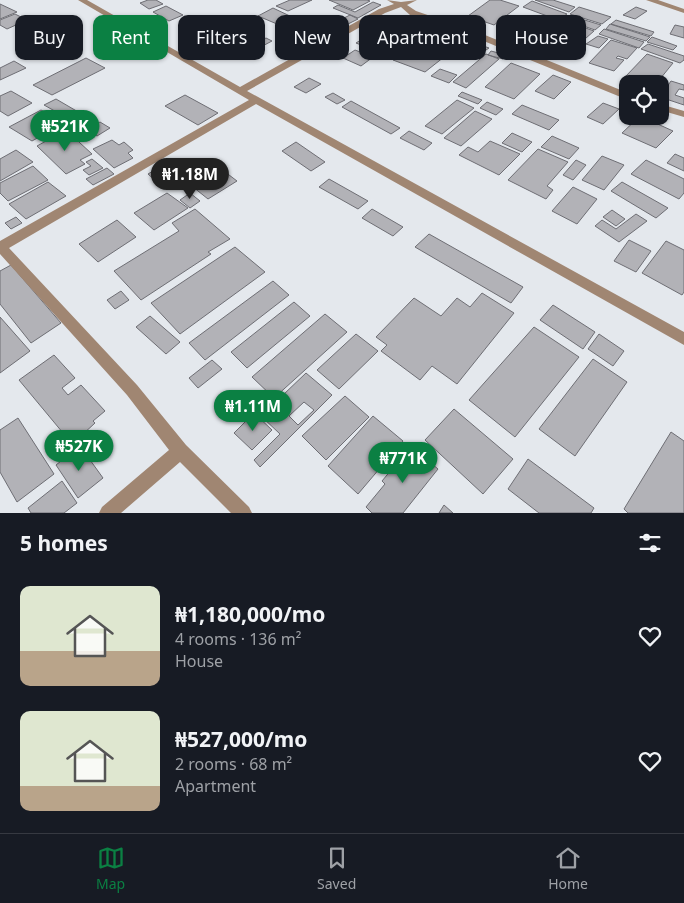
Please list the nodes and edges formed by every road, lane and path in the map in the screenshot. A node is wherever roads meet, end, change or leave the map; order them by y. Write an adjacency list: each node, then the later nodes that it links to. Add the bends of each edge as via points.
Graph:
1 (82, 0): 7 (street)
2 (391, 0): 5 (street)
3 (413, 0): 5 (street)
4 (650, 0): 6 (street)
5 (403, 5): 7 (street, via 382,11); 8 (street, via 413,13 477,35)
6 (684, 11)
7 (240, 91): 9 (street)
8 (619, 93)
9 (256, 100): 12 (street, via 182,146 111,182); 13 (street)
10 (669, 110): 11 (street)
11 (684, 114)
12 (0, 246): 14 (street, via 132,390)
13 (684, 339)
14 (180, 451): 15 (street); 16 (street)
15 (108, 513)
16 (244, 513)

